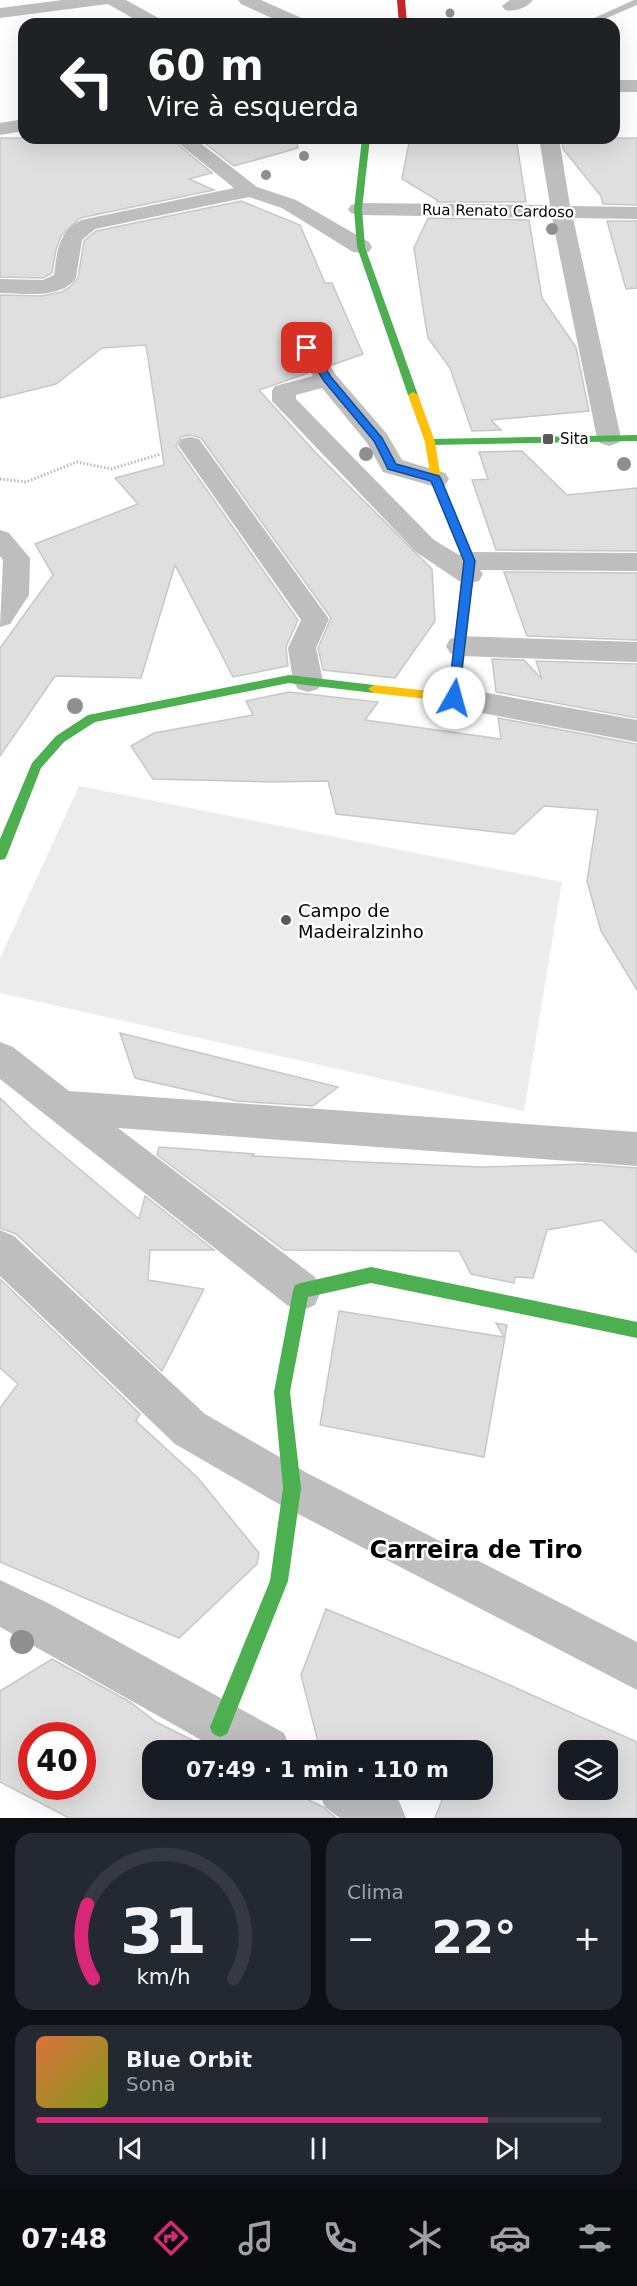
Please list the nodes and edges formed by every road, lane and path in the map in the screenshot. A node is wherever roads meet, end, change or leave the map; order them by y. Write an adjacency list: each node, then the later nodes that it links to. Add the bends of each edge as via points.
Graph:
1 (104, 0): 6 (street)
2 (113, 0): 8 (street)
3 (247, 0): 9 (street)
4 (401, 0): 10 (street)
5 (637, 2): 11 (lane)
6 (0, 13)
7 (0, 18): 12 (street)
8 (145, 18)
9 (287, 18)
10 (402, 18)
11 (599, 18)
12 (16, 28)
13 (620, 86): 14 (street)
14 (637, 86)
15 (18, 126): 16 (street)
16 (1, 130)
17 (190, 144): 20 (street)
18 (365, 144): 21 (street)
19 (550, 144): 22 (street)
20 (250, 191): 24 (street, via 289,204); 25 (street, via 88,224 71,236 65,278 59,283)
21 (358, 209): 22 (street, Rua Renato Cardoso); 24 (street)
22 (561, 212): 23 (street, Rua Renato Cardoso); 28 (street)
23 (637, 213)
24 (361, 247): 30 (street)
25 (0, 286)
26 (307, 348): 27 (street)
27 (327, 379): 33 (street, via 378,440 392,466); 36 (street, via 284,391 284,401 425,546)
28 (609, 438): 29 (street); 30 (street)
29 (637, 438)
30 (430, 442): 33 (street)
31 (190, 445): 32 (path, via 111,469 76,462 27,482); 40 (street, via 315,619 302,648)
32 (0, 479)
33 (436, 479): 36 (street)
34 (0, 538): 37 (street, via 17,558 15,595)
35 (637, 562): 36 (street)
36 (469, 568): 38 (street)
37 (0, 617)
38 (460, 646): 39 (street); 41 (street)
39 (637, 652)
40 (308, 681): 41 (street); 43 (street, via 289,679 92,718 60,739 36,766)
41 (454, 698): 42 (street)
42 (637, 731)
43 (0, 855)
44 (0, 1058): 45 (street)
45 (62, 1107): 46 (street); 48 (street)
46 (637, 1149)
47 (0, 1249): 50 (street, via 190,1429)
48 (302, 1291): 49 (street, via 371,1275); 50 (street, via 282,1392)
49 (637, 1330)
50 (292, 1488): 52 (street); 53 (street, via 279,1581)
51 (0, 1602): 53 (street)
52 (637, 1667)
53 (220, 1727): 54 (street)
54 (247, 1740)
55 (356, 1800): 56 (street)
56 (382, 1818)

